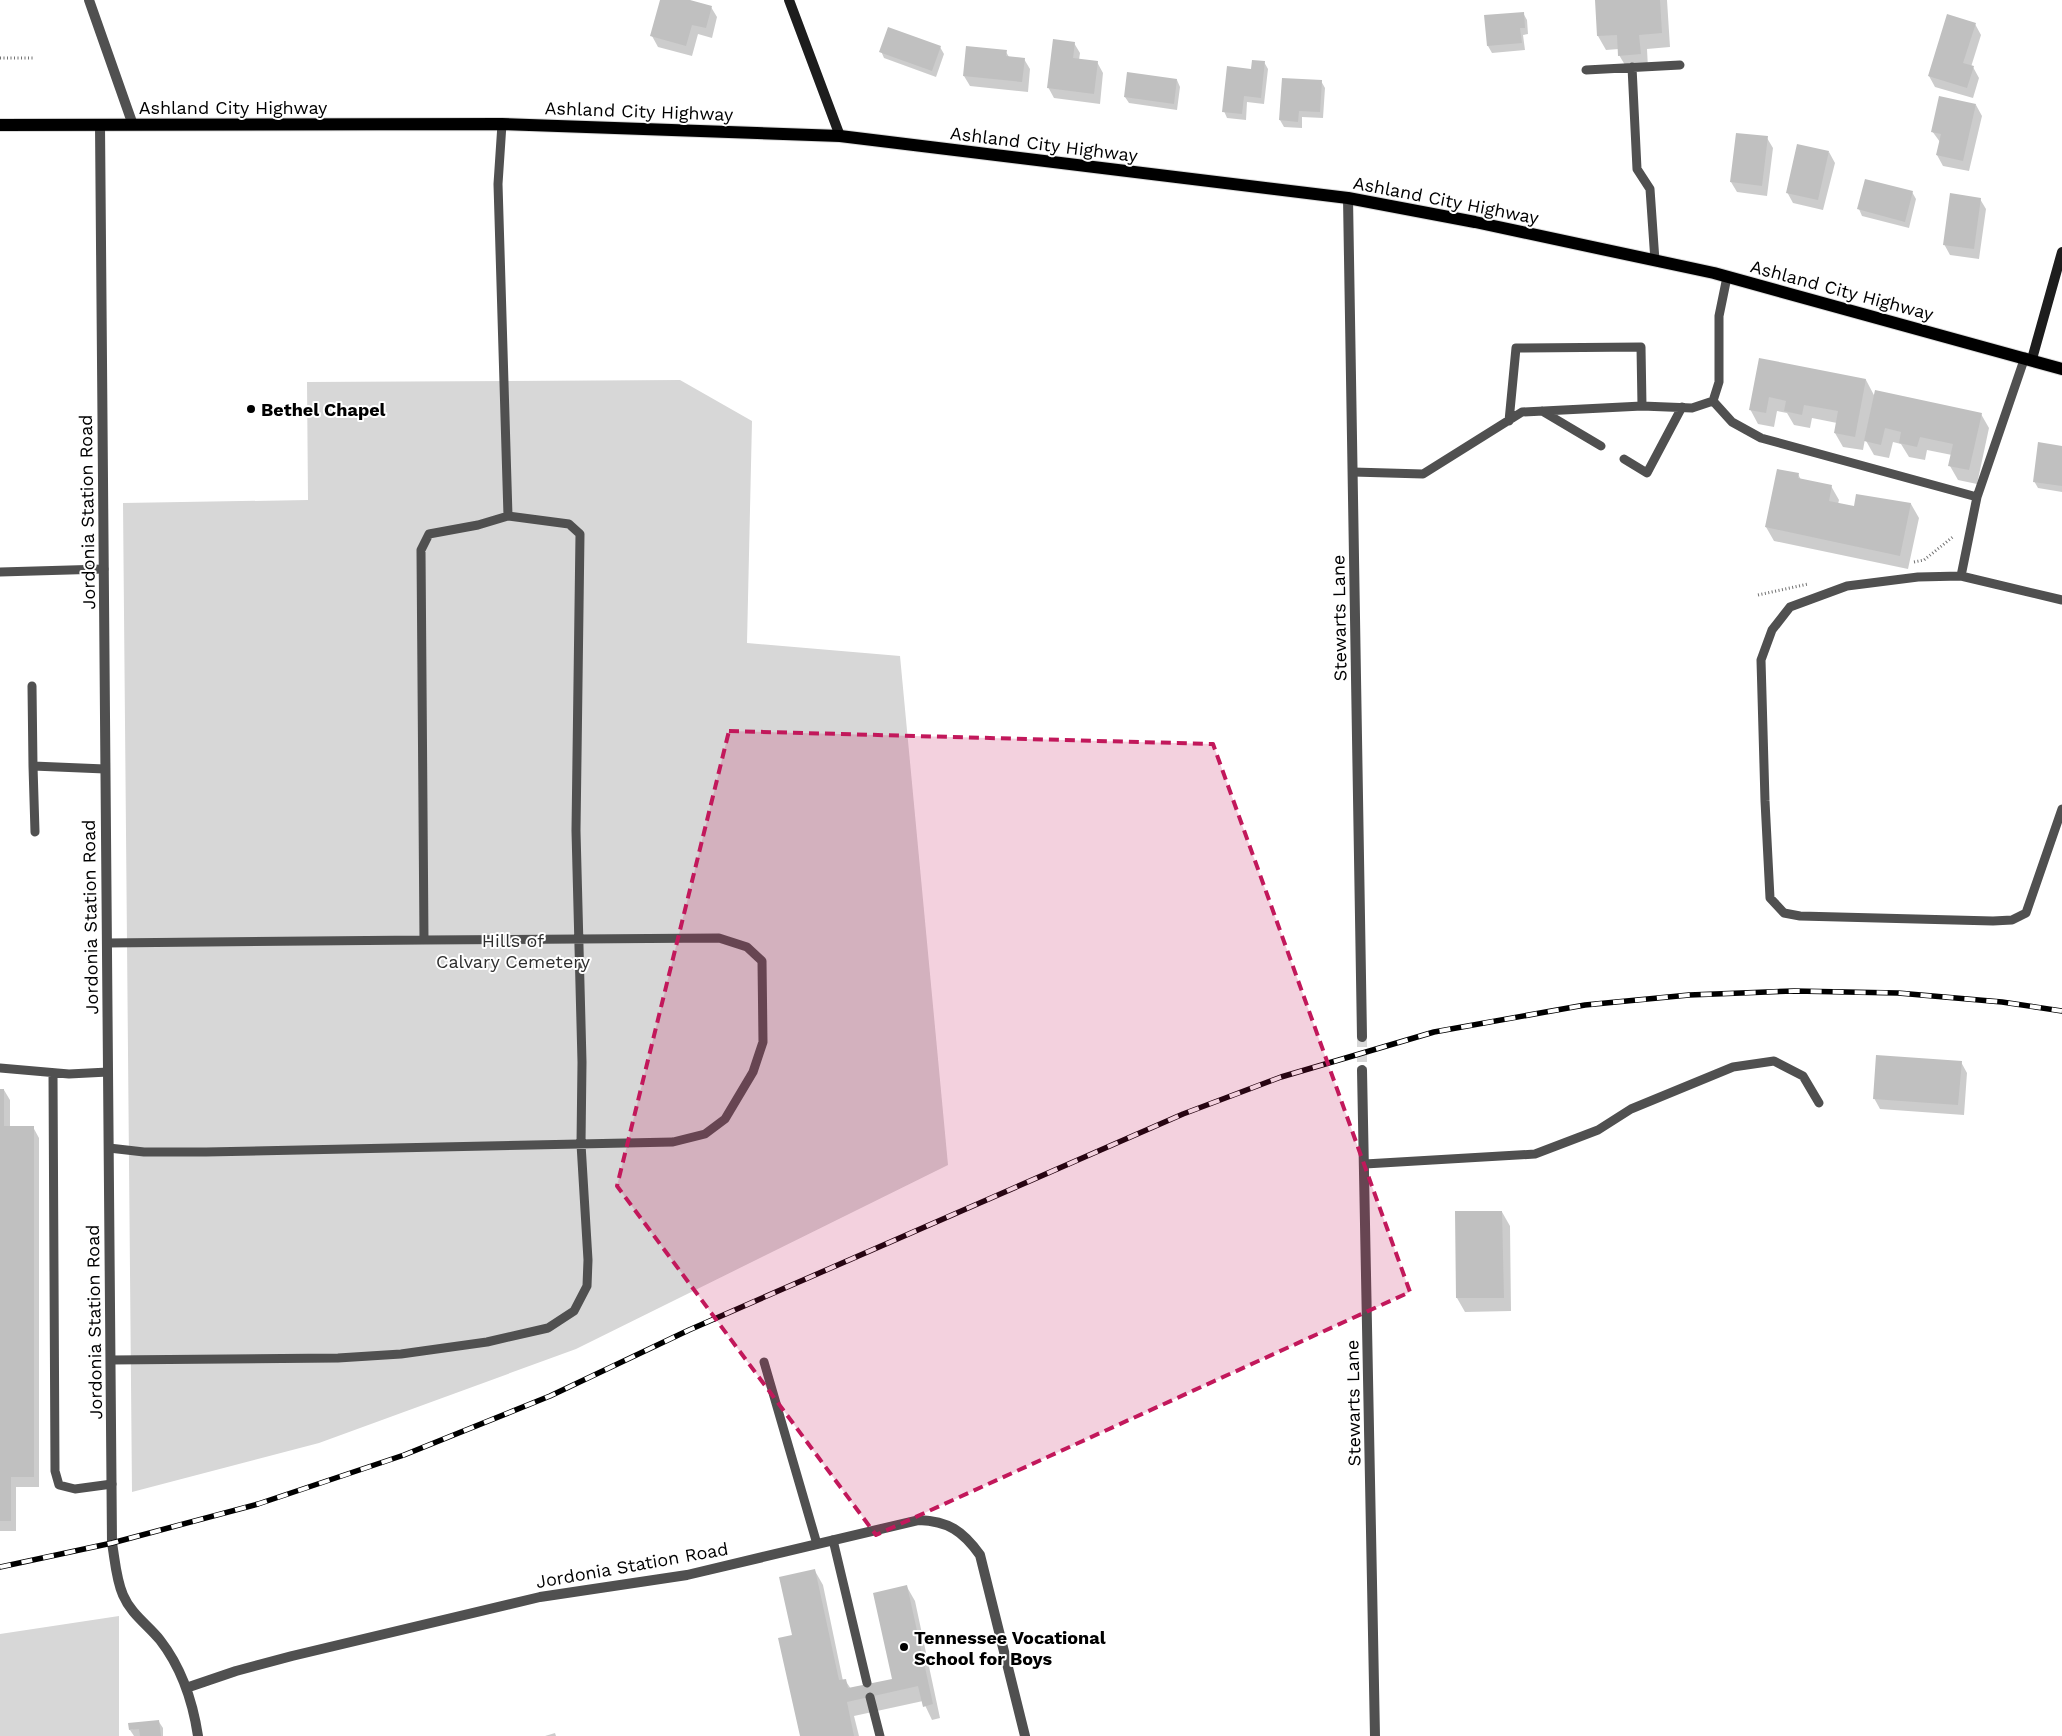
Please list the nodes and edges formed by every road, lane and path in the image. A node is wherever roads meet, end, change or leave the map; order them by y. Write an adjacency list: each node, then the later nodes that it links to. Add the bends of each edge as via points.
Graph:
1 (89, 0): 11 (street)
2 (789, 0): 12 (street)
3 (0, 58): 4 (path)
4 (34, 58)
5 (1680, 65): 6 (lane)
6 (1632, 67): 7 (lane); 15 (lane, via 1637,169 1650,188)
7 (1586, 70)
8 (502, 124): 11 (main road, Ashland City Highway); 12 (main road, Ashland City Highway); 28 (lane, via 498,184)
9 (0, 125): 10 (main road, Ashland City Highway)
10 (100, 125): 11 (main road, Ashland City Highway); 31 (street, Jordonia Station Road)
11 (133, 125)
12 (840, 136): 13 (main road, Ashland City Highway)
13 (1348, 198): 15 (main road, Ashland City Highway); 26 (street, Stewarts Lane)
14 (2062, 252): 17 (street)
15 (1655, 261): 16 (main road, Ashland City Highway)
16 (1727, 277): 17 (main road, Ashland City Highway); 19 (lane, via 1719,316 1719,382)
17 (2028, 358): 18 (main road, Ashland City Highway); 27 (lane)
18 (2062, 368)
19 (1713, 401): 21 (lane, via 1692,408); 27 (lane, via 1732,422 1761,438)
20 (1642, 406): 21 (lane); 22 (lane); 23 (lane, via 1641,347 1516,348)
21 (1682, 407): 25 (lane, via 1647,473)
22 (1541, 411): 23 (lane, via 1522,412); 24 (lane)
23 (1509, 421): 26 (lane, via 1422,474)
24 (1601, 446)
25 (1624, 459)
26 (1352, 472): 45 (street, Stewarts Lane)
27 (1977, 497): 33 (lane)
28 (508, 516): 42 (lane, via 478,526 429,534 421,550); 43 (lane, via 569,524 580,534 576,832)
29 (1958, 533): 30 (path, via 1924,560)
30 (1904, 564)
31 (104, 569): 32 (lane); 39 (street, Jordonia Station Road)
32 (0, 572)
33 (1960, 576): 36 (lane); 40 (lane, via 1918,577 1847,586 1790,607 1772,630 1761,660 1770,898 1784,913 1800,916 2012,920 2026,913)
34 (1817, 582): 35 (path)
35 (1758, 594)
36 (2062, 600)
37 (32, 686): 38 (lane)
38 (33, 766): 39 (lane); 41 (lane)
39 (105, 769): 44 (street, Jordonia Station Road)
40 (2062, 809)
41 (35, 832)
42 (424, 940): 43 (lane); 44 (lane)
43 (579, 940): 51 (lane); 51 (lane, via 719,938 747,947 762,961 763,1024 763,1042 753,1072 725,1119 705,1134 673,1142)
44 (107, 943): 48 (street, Jordonia Station Road)
45 (1362, 1037)
46 (0, 1068): 49 (lane)
47 (1362, 1070): 53 (street, Stewarts Lane)
48 (108, 1072): 49 (lane); 52 (street, Jordonia Station Road)
49 (53, 1073): 56 (lane, via 55,1471 59,1485 75,1489)
50 (1819, 1103): 53 (lane, via 1803,1076 1774,1061 1733,1066 1631,1109 1598,1130 1535,1154)
51 (581, 1144): 52 (lane, via 206,1152 144,1152); 54 (lane, via 587,1286 574,1311 548,1328 487,1342 401,1354 338,1358)
52 (109, 1148): 54 (street, Jordonia Station Road)
53 (1365, 1164): 65 (street, Stewarts Lane)
54 (111, 1360): 56 (street, Jordonia Station Road)
55 (764, 1362): 58 (lane)
56 (112, 1484): 60 (street, Jordonia Station Road, via 112,1542 123,1597 171,1657)
57 (833, 1540): 58 (street, Jordonia Station Road); 59 (lane); 64 (street, Jordonia Station Road, via 919,1520 951,1526 968,1539 980,1555)
58 (817, 1544): 60 (street, Jordonia Station Road, via 687,1576 540,1597 292,1656)
59 (867, 1683)
60 (186, 1688): 62 (street, Jordonia Station Road)
61 (870, 1697): 63 (lane)
62 (198, 1736)
63 (880, 1736)
64 (1024, 1736)
65 (1375, 1736)

